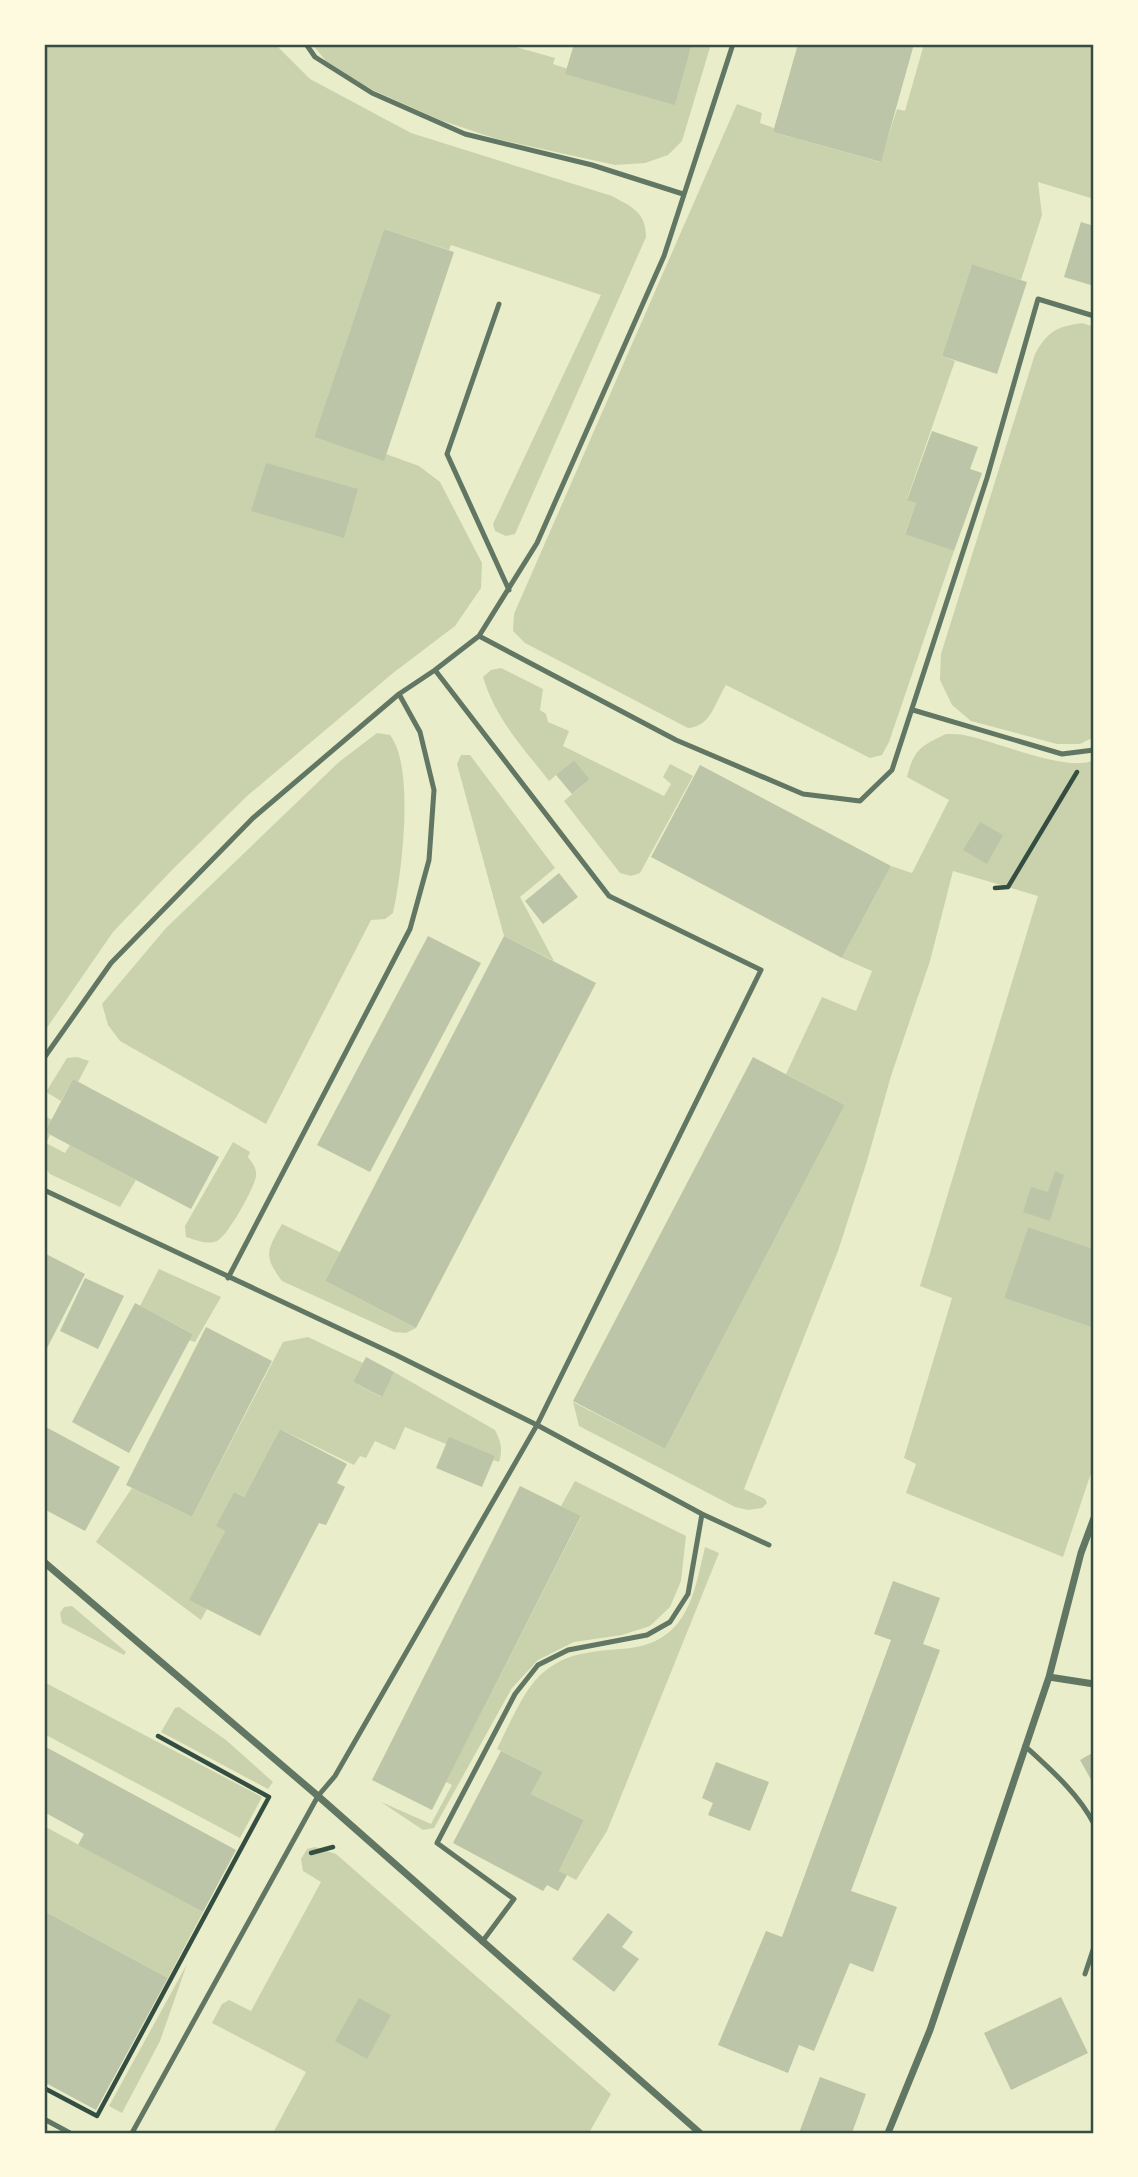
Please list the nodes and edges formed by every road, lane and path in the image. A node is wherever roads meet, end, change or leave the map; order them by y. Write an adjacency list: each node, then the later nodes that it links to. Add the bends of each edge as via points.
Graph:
1 (306, 44): 3 (lane, via 315,57 372,93 465,134 592,165)
2 (733, 44): 3 (lane)
3 (683, 194): 6 (lane, via 659,268 537,542)
4 (499, 304): 6 (lane, via 447,454)
5 (1094, 316): 10 (lane, via 1038,299)
6 (509, 590): 7 (lane)
7 (479, 636): 8 (lane); 10 (lane, via 676,740 803,794 860,801 892,770)
8 (436, 670): 9 (lane); 17 (lane, via 609,896 761,970)
9 (399, 694): 14 (lane, via 253,818 111,963); 16 (lane, via 420,732 434,790 429,860 410,929)
10 (913, 710): 12 (lane, via 1062,754)
11 (1094, 750): 12 (lane)
12 (1083, 752): 13 (path, via 1081,764 1008,887)
13 (995, 888)
14 (44, 1058)
15 (44, 1190): 16 (lane)
16 (228, 1278): 17 (lane)
17 (537, 1425): 18 (lane); 26 (lane, via 339,1770)
18 (702, 1514): 20 (lane); 28 (lane, via 688,1594 670,1622 647,1635 568,1650 538,1665 515,1694 437,1843 514,1899)
19 (1094, 1518): 22 (street)
20 (769, 1545)
21 (44, 1562): 26 (street)
22 (1049, 1677): 23 (street); 25 (street)
23 (1094, 1684)
24 (158, 1736): 31 (path, via 269,1797 97,2116)
25 (1025, 1746): 27 (lane, via 1055,1774); 36 (street, via 930,2030)
26 (318, 1796): 28 (street); 34 (lane)
27 (1094, 1824)
28 (482, 1942): 35 (street)
29 (1094, 1947): 30 (lane)
30 (1085, 1974)
31 (44, 2088)
32 (44, 2119): 33 (lane)
33 (70, 2133)
34 (132, 2133)
35 (700, 2133)
36 (888, 2133)

